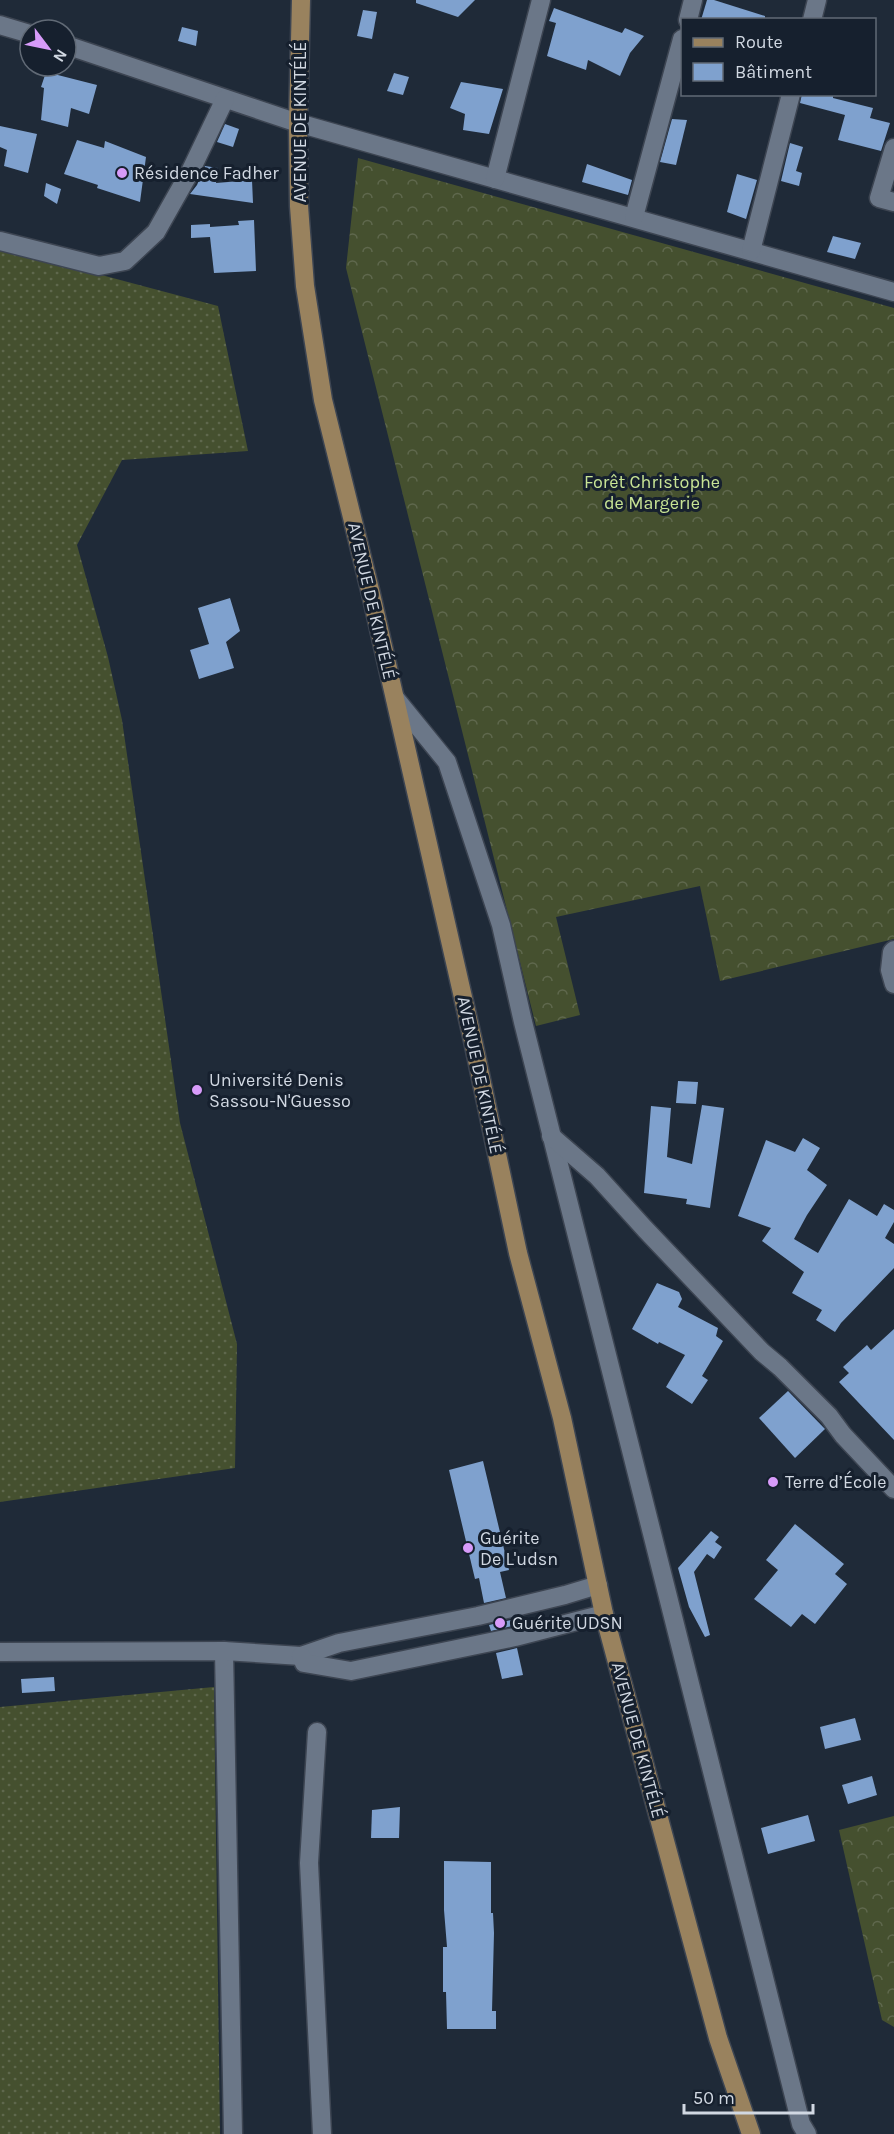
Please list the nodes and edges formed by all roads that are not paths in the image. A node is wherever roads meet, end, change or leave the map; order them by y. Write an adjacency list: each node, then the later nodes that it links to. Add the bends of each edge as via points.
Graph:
1 (301, 0): 13 (main road, AVENUE DE KINTÉLÉ)
2 (541, 0): 15 (street)
3 (693, 0): 5 (street)
4 (817, 0): 6 (street)
5 (688, 18)
6 (812, 18)
7 (0, 25): 8 (street)
8 (18, 30)
9 (681, 43): 17 (street)
10 (78, 49): 12 (street)
11 (790, 96): 19 (street)
12 (225, 99): 13 (street); 18 (street, via 156,232 125,261 99,266)
13 (298, 123): 15 (street); 21 (main road, AVENUE DE KINTÉLÉ, via 305,286 323,400)
14 (894, 148): 16 (street, via 879,198)
15 (495, 179): 17 (street)
16 (894, 202)
17 (634, 218): 19 (street)
18 (0, 241)
19 (751, 251): 20 (street)
20 (894, 292)
21 (395, 698): 24 (street, via 447,762 501,925); 26 (main road, AVENUE DE KINTÉLÉ, via 518,1253 562,1418)
22 (894, 950): 23 (street, via 890,970)
23 (894, 984)
24 (551, 1136): 25 (street, via 597,1176 762,1352 829,1416); 39 (street, via 744,1905 801,2124)
25 (894, 1489)
26 (592, 1560): 27 (main road, AVENUE DE KINTÉLÉ); 28 (street)
27 (597, 1585): 28 (street); 29 (main road, AVENUE DE KINTÉLÉ)
28 (571, 1593): 34 (street, via 339,1643)
29 (604, 1614): 30 (street); 31 (main road, AVENUE DE KINTÉLÉ)
30 (579, 1620): 31 (street, via 595,1626); 34 (street, via 351,1671 304,1663)
31 (611, 1639): 38 (main road, AVENUE DE KINTÉLÉ, via 718,2038)
32 (224, 1651): 33 (street); 34 (street); 36 (street)
33 (0, 1652)
34 (301, 1656)
35 (317, 1732): 37 (street, via 309,1863)
36 (233, 2134)
37 (322, 2134)
38 (751, 2134)
39 (807, 2134)

